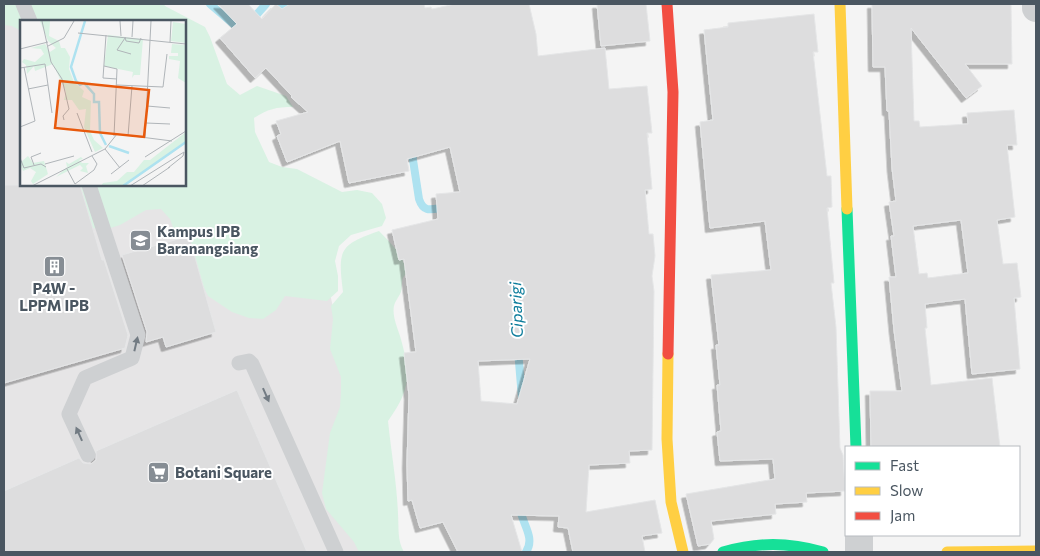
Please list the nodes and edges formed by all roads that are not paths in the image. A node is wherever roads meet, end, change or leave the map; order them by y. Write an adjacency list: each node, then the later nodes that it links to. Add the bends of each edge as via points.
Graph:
1 (23, 4): 6 (lane)
2 (667, 4): 14 (street, via 673,92 667,439 671,502)
3 (840, 4): 9 (street)
4 (1036, 4): 5 (street)
5 (1036, 8)
6 (30, 20)
7 (89, 186): 10 (lane, one-way to 7, via 70,414 85,378 132,358 138,335)
8 (239, 363): 13 (lane, one-way to 13, via 249,361 252,364)
9 (856, 446)
10 (88, 455)
11 (859, 536): 17 (street)
12 (1036, 551): 18 (street)
13 (336, 552)
14 (683, 552)
15 (723, 552): 16 (street, via 742,546 784,543)
16 (823, 552)
17 (859, 552)
18 (947, 552)

